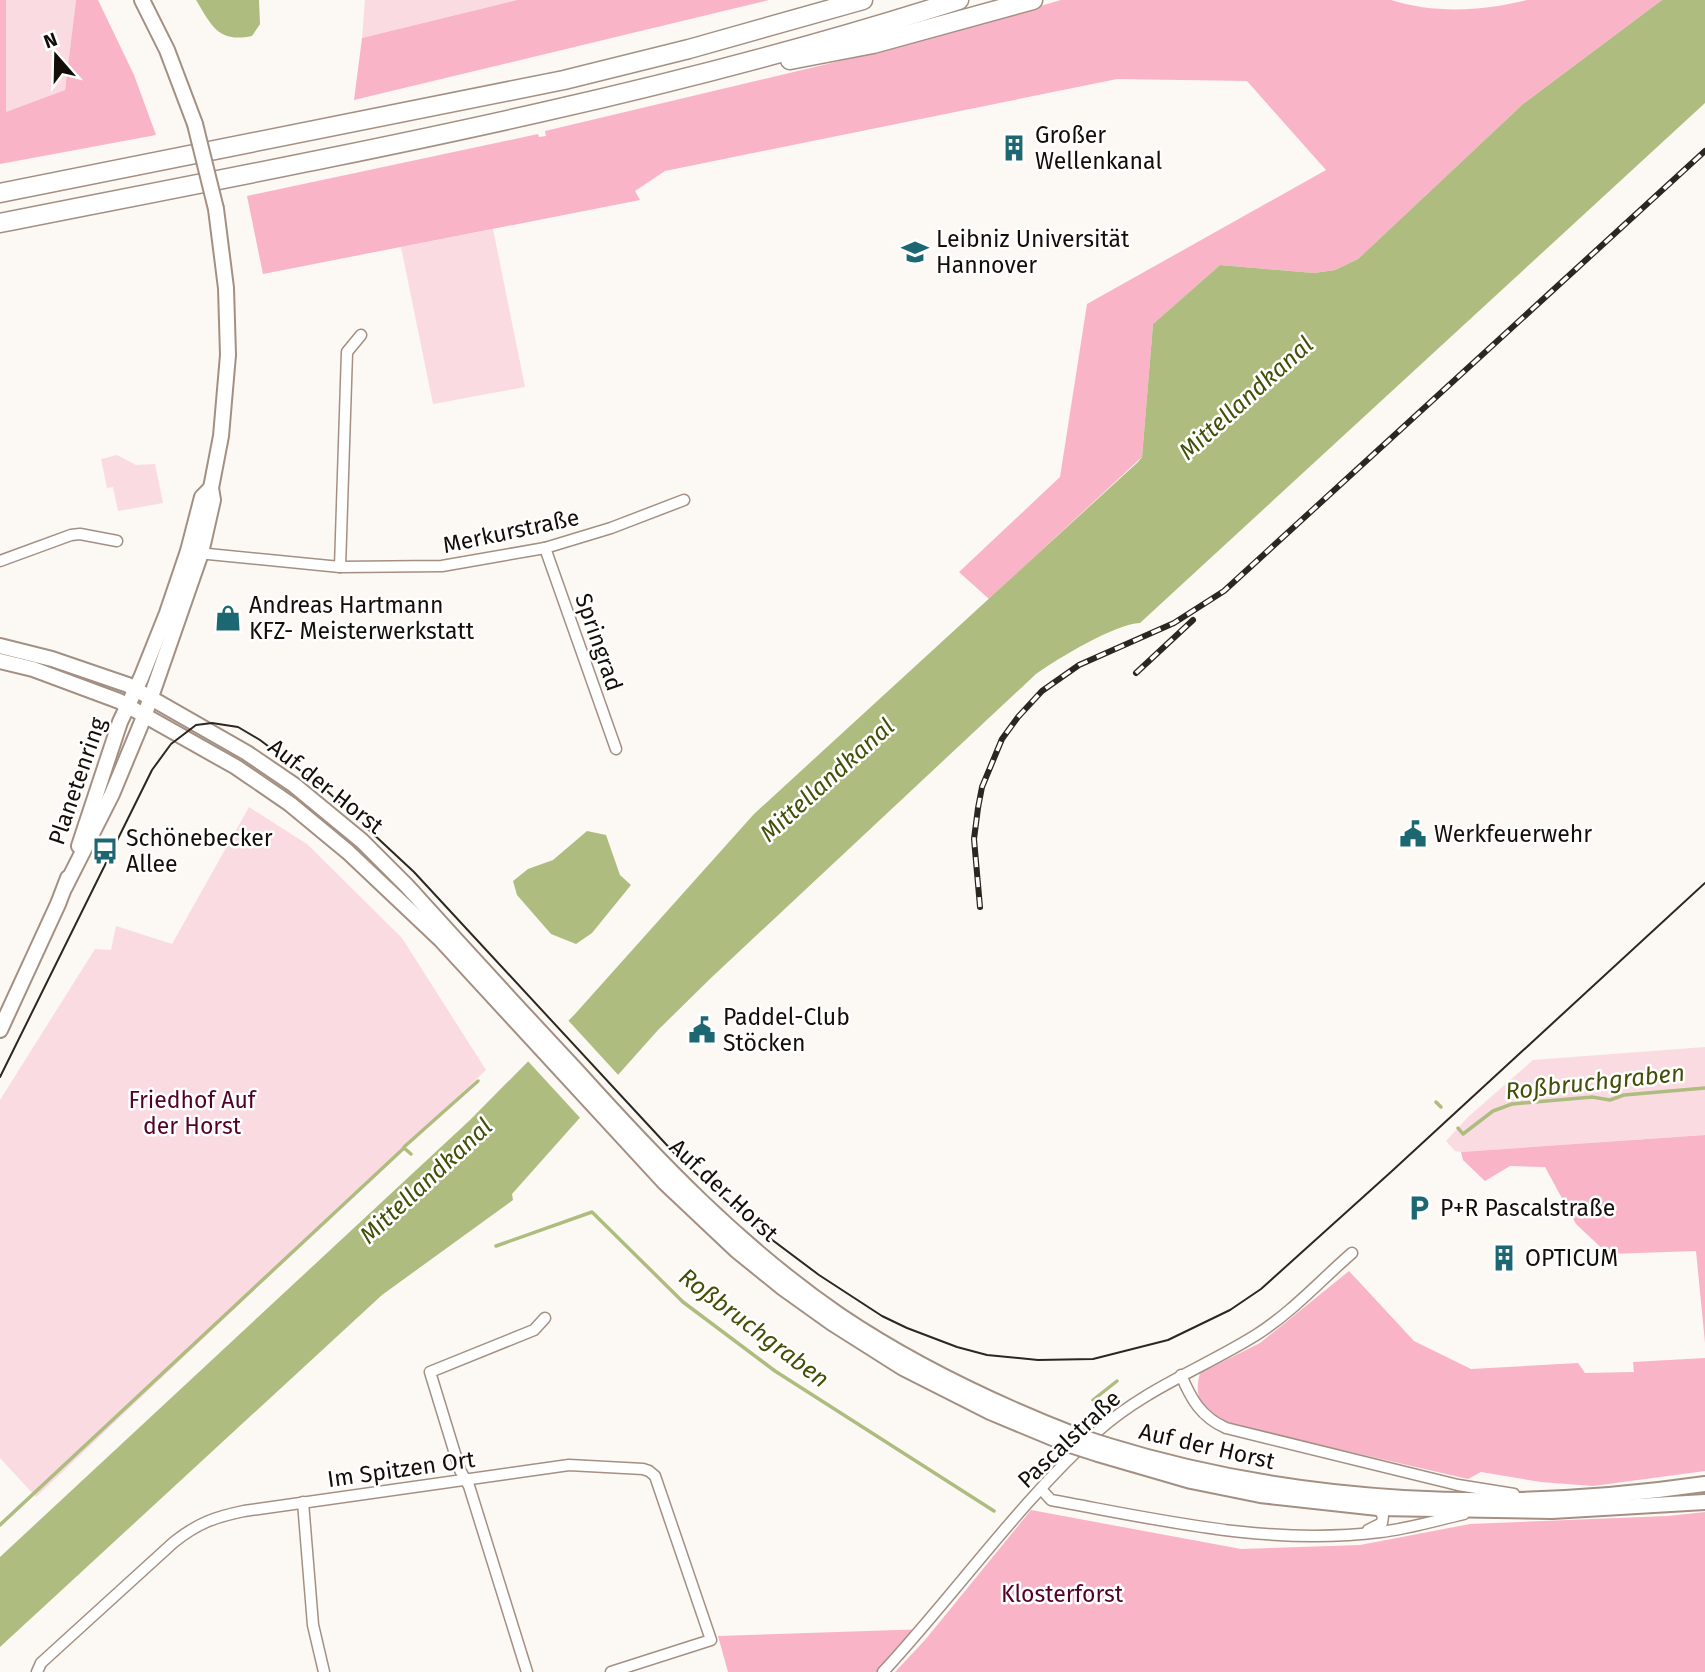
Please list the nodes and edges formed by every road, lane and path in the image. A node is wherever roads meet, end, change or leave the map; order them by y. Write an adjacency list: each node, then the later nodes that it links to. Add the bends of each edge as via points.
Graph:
1 (142, 0): 14 (street, bridge, via 195,124 216,209 226,288 228,355 221,436 211,488 202,497)
2 (818, 0): 6 (highway)
3 (863, 0): 6 (highway)
4 (959, 0): 7 (highway)
5 (1033, 0): 7 (highway, via 873,44)
6 (689, 48): 8 (highway, via 501,93)
7 (717, 70): 9 (highway, via 438,136)
8 (0, 193)
9 (0, 223)
10 (361, 335): 16 (street, via 348,352)
11 (684, 500): 13 (street, Merkurstraße)
12 (117, 541): 15 (street, via 71,534)
13 (545, 548): 16 (street, Merkurstraße, via 442,566); 23 (street, Springrad)
14 (194, 552): 16 (street, Merkurstraße); 19 (street); 20 (street)
15 (0, 561)
16 (340, 567)
17 (0, 646): 19 (street, Auf der Horst, via 52,659)
18 (0, 661): 21 (street, Auf der Horst)
19 (135, 690): 20 (street, Auf der Horst); 21 (street, Planetenring)
20 (150, 700): 22 (street, Planetenring); 26 (street, Auf der Horst, via 247,753 362,841 407,886)
21 (127, 706): 22 (street, Auf der Horst); 24 (street, Planetenring)
22 (145, 717): 24 (street, Planetenring, via 113,794); 26 (street, Auf der Horst, via 236,767 290,804 348,852)
23 (616, 750)
24 (65, 887): 25 (street, Planetenring)
25 (0, 1030)
26 (533, 1032): 30 (street, Auf der Horst, bridge, via 674,1178 791,1280 839,1315 933,1371)
27 (1352, 1253): 29 (street, Pascalstraße, via 1257,1335)
28 (545, 1318): 31 (street, via 534,1330 429,1372)
29 (1181, 1375): 33 (street, Pascalstraße, via 1098,1431); 34 (street, Auf der Horst, via 1196,1406 1226,1428 1458,1486)
30 (1102, 1450): 34 (street, Auf der Horst, via 1300,1489 1381,1497); 37 (street, Auf der Horst, via 1191,1481 1260,1495)
31 (465, 1479): 35 (street, Im Spitzen Ort); 42 (street); 43 (street, Im Spitzen Ort, via 569,1465 649,1471 659,1482 711,1640)
32 (1705, 1484): 34 (street, Auf der Horst)
33 (1041, 1489): 39 (street, Auf der Horst, via 1051,1500 1219,1531 1285,1537); 44 (street, Pascalstraße)
34 (1553, 1499)
35 (303, 1502): 40 (street, Im Spitzen Ort, via 233,1513 191,1529 41,1663); 41 (street, via 313,1625)
36 (1705, 1502): 38 (street, Auf der Horst)
37 (1378, 1508): 38 (street, Auf der Horst); 39 (street, via 1383,1516 1379,1526)
38 (1475, 1511): 39 (street, Auf der Horst)
39 (1357, 1534)
40 (37, 1672)
41 (324, 1672)
42 (527, 1672)
43 (611, 1672)
44 (883, 1672)

